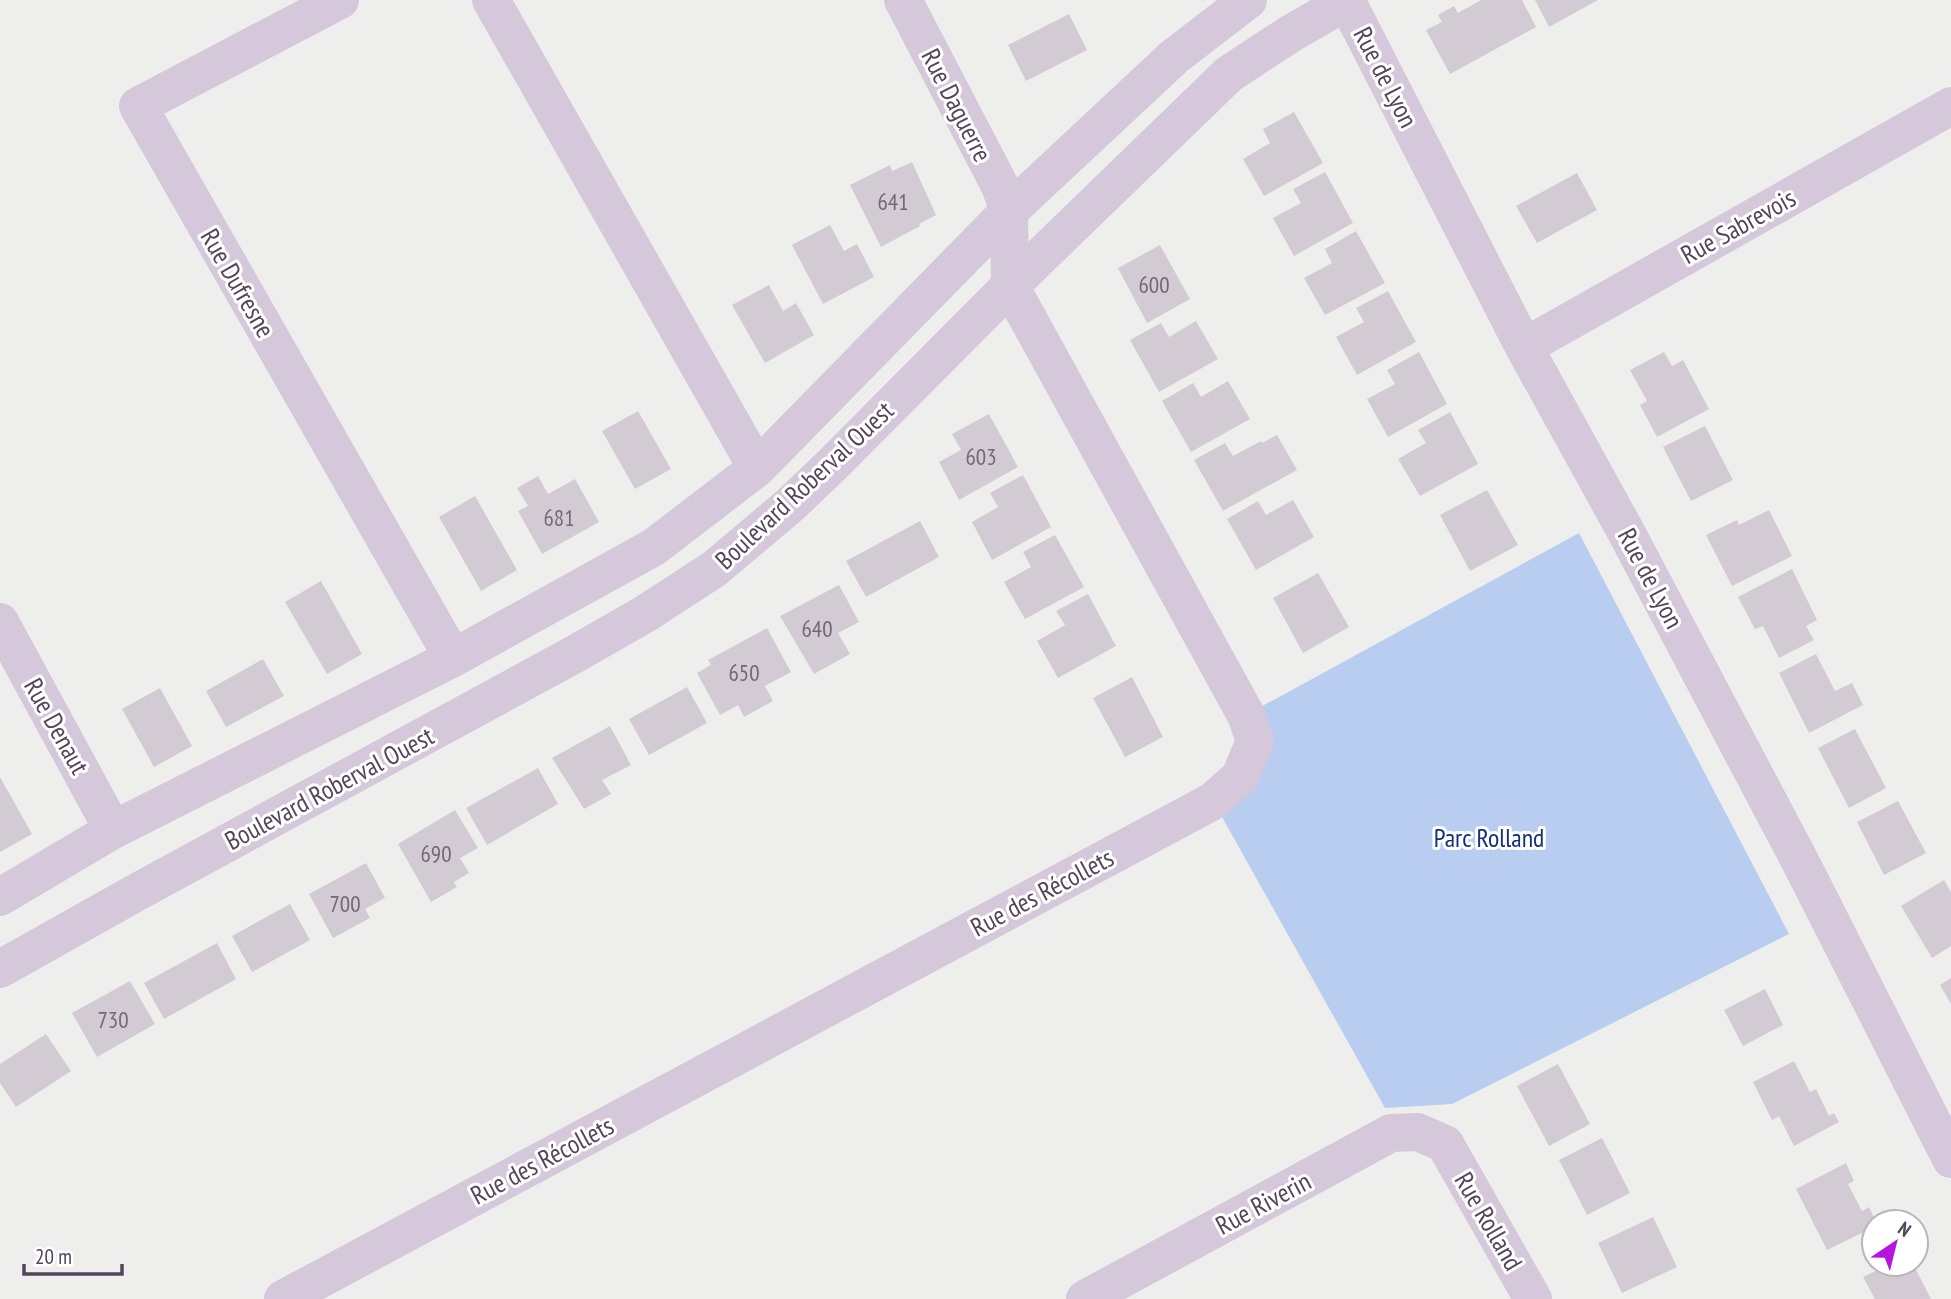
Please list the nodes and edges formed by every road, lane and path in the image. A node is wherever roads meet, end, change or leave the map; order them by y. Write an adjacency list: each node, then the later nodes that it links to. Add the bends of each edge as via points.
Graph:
1 (340, 0): 12 (street, Rue Dufresne, via 138,106)
2 (491, 0): 10 (street)
3 (903, 0): 7 (street, Rue Daguerre)
4 (1248, 0): 7 (street, Boulevard Roberval Ouest, via 1174,57)
5 (1347, 0): 8 (street, Boulevard Roberval Ouest, via 1229,74); 9 (street, Rue de Lyon)
6 (1951, 106): 9 (street, Rue Sabrevois)
7 (1009, 211): 8 (street, Rue des Récollets); 10 (street, Boulevard Roberval Ouest)
8 (1010, 286): 15 (street, Boulevard Roberval Ouest, via 833,464 714,569 575,654); 18 (street, Rue des Récollets, via 1246,715 1255,741 1240,777 1213,801)
9 (1524, 346): 17 (street, Rue de Lyon, via 1801,863)
10 (757, 468): 12 (street, Boulevard Roberval Ouest, via 654,547)
11 (0, 622): 13 (street, Rue Denaut)
12 (453, 658): 13 (street, Boulevard Roberval Ouest)
13 (113, 830): 14 (street, Boulevard Roberval Ouest)
14 (0, 897)
15 (0, 969)
16 (1445, 1144): 19 (street, Rue Riverin, via 1418,1132 1391,1133); 20 (street, Rue Rolland)
17 (1951, 1158)
18 (283, 1299)
19 (1086, 1299)
20 (1533, 1299)

